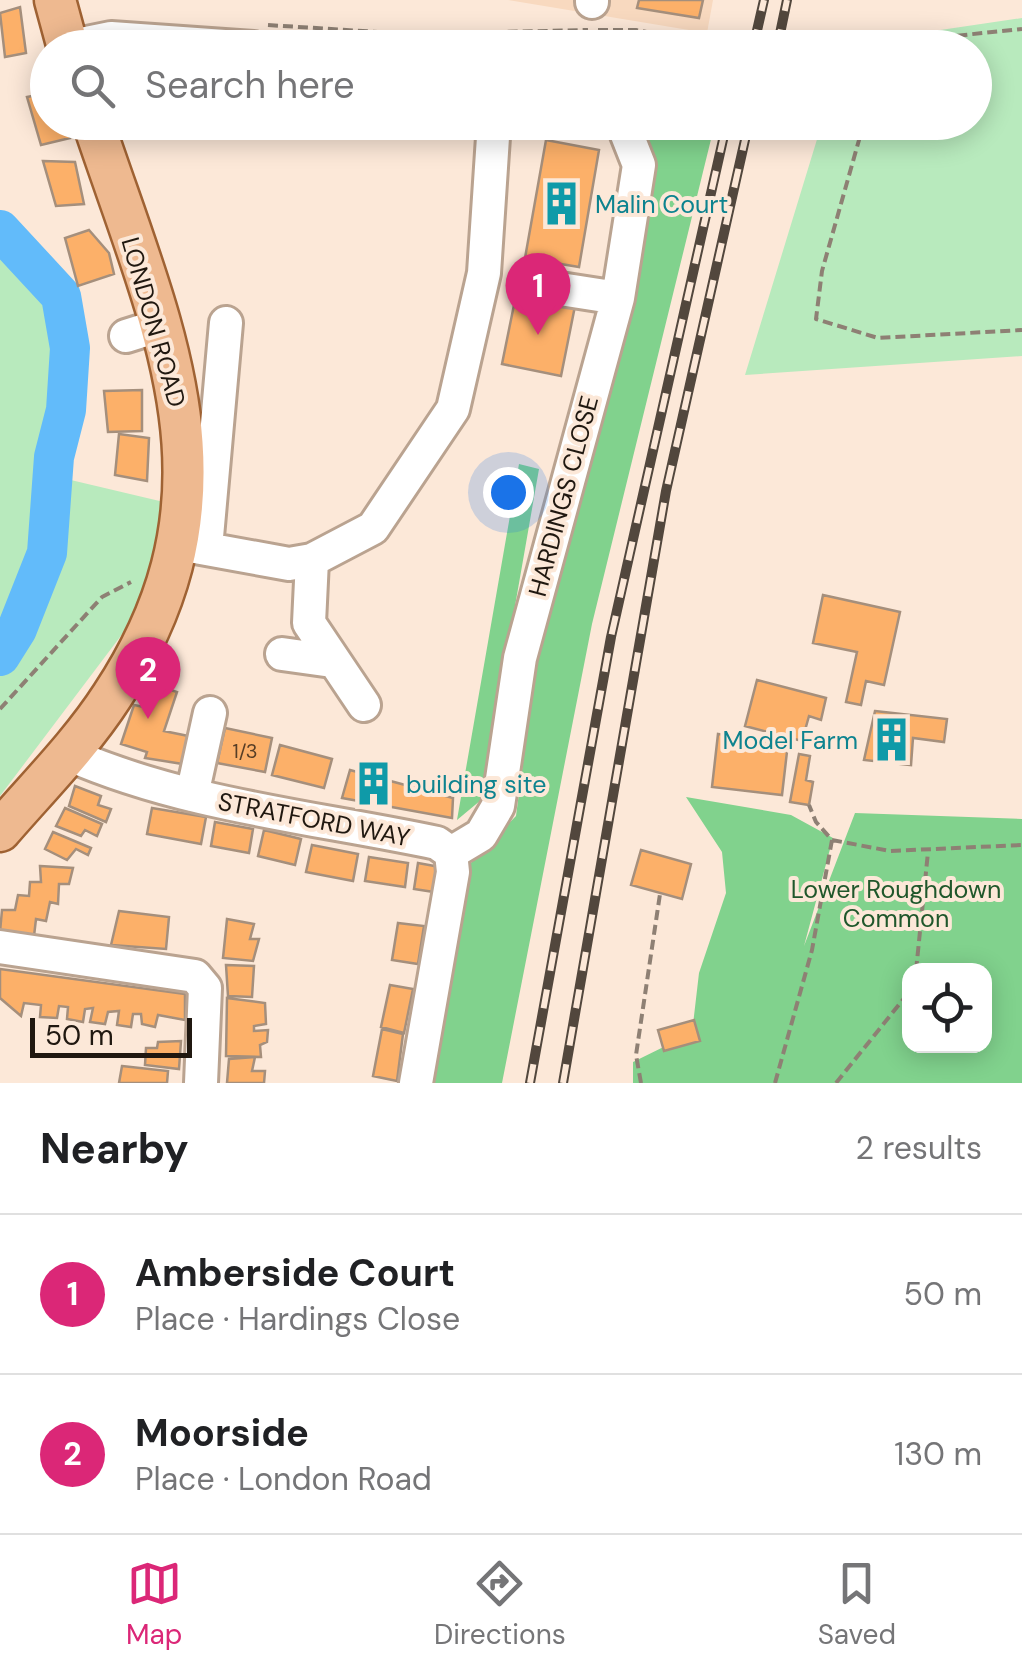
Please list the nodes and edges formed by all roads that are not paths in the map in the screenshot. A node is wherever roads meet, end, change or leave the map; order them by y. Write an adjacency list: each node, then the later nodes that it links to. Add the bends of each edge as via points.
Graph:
1 (55, 0): 2 (main road)
2 (63, 30)
3 (97, 140): 9 (main road, LONDON ROAD, via 144,330 180,408)
4 (493, 140): 10 (street, via 484,273 453,409 373,528)
5 (629, 140): 7 (street, HARDINGS CLOSE, via 639,166)
6 (528, 284): 7 (street)
7 (618, 298): 18 (street, HARDINGS CLOSE, via 520,658 498,806 481,835)
8 (226, 323): 9 (street)
9 (185, 558): 10 (street); 15 (main road, LONDON ROAD, via 112,696)
10 (312, 560): 12 (street, via 309,623)
11 (282, 654): 12 (street)
12 (332, 661): 13 (street)
13 (364, 705)
14 (210, 713): 16 (street)
15 (68, 754): 16 (street, STRATFORD WAY); 17 (main road, LONDON ROAD)
16 (192, 795): 18 (street, STRATFORD WAY, via 428,841)
17 (0, 830)
18 (451, 853): 21 (street)
19 (0, 947): 20 (street, via 195,976 205,988)
20 (202, 1083)
21 (416, 1083)

